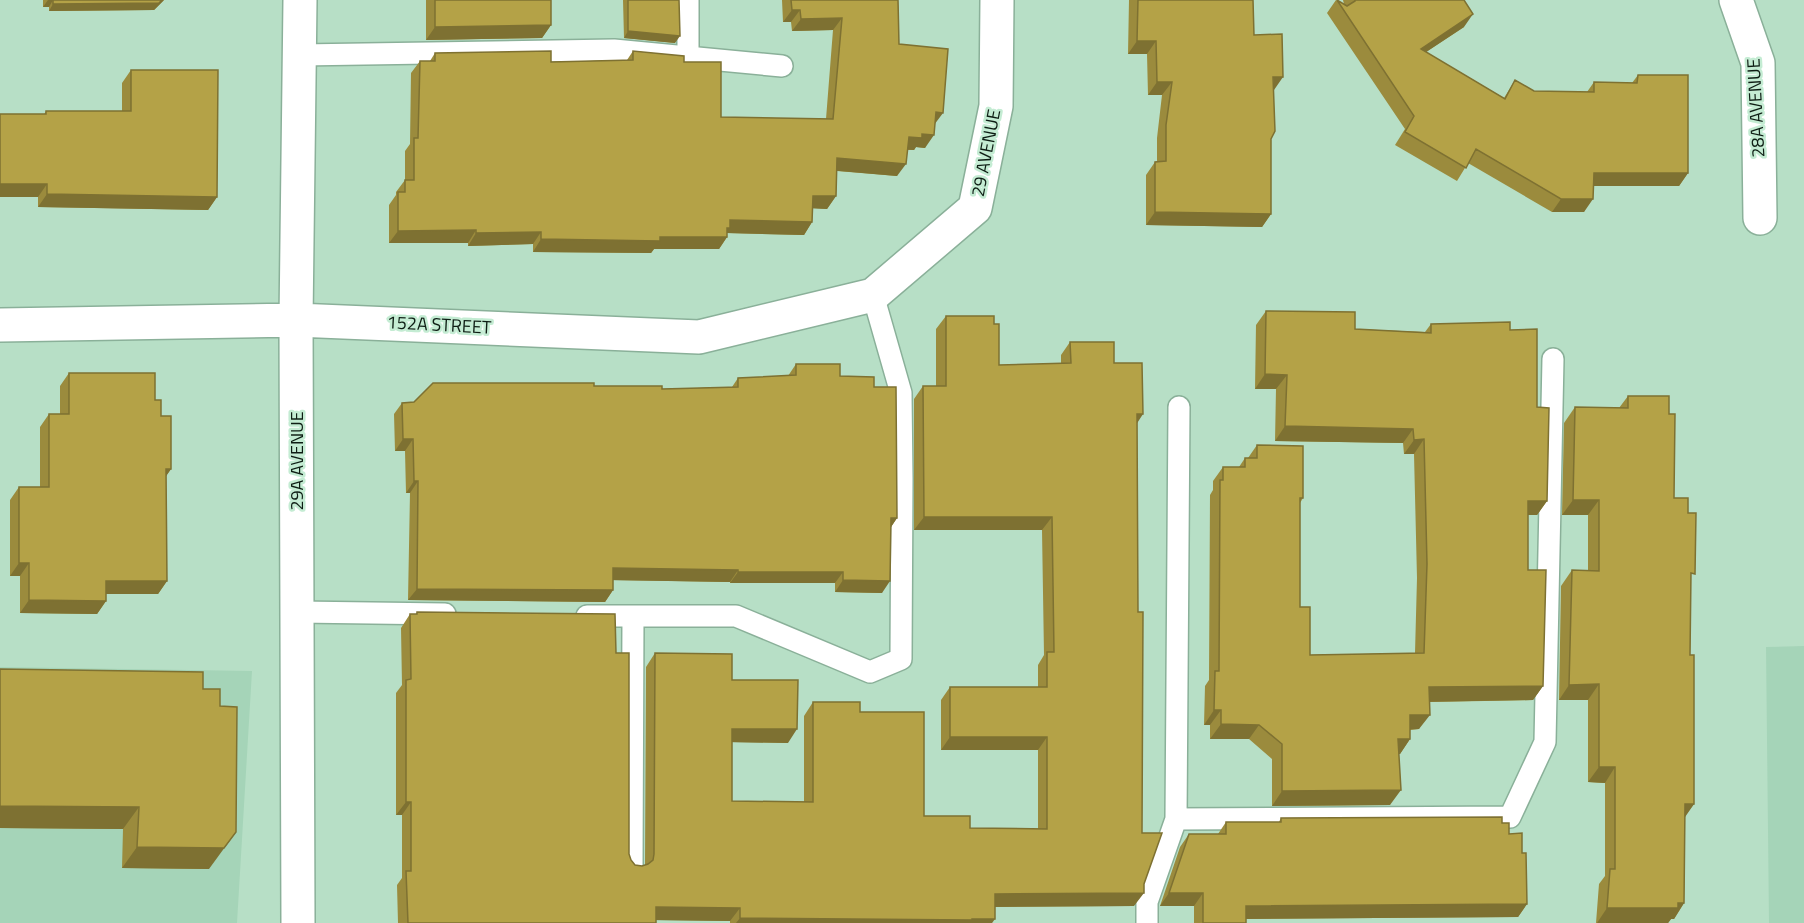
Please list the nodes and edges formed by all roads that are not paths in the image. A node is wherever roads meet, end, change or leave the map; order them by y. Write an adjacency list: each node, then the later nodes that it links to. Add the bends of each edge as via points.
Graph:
1 (300, 0): 5 (street, 29A AVENUE)
2 (688, 0): 6 (lane)
3 (997, 0): 9 (street, 29 AVENUE, via 996,106 975,208)
4 (1736, 0): 8 (street, 28A AVENUE, via 1758,63)
5 (300, 54): 6 (lane, via 614,50); 10 (street, 29A AVENUE)
6 (688, 57): 7 (lane)
7 (782, 66)
8 (1760, 218)
9 (873, 295): 10 (street, 152A STREET, via 699,337); 17 (lane, via 901,393 901,659 870,672 736,616)
10 (296, 320): 11 (street, 152A STREET); 14 (street, 29A AVENUE)
11 (0, 325)
12 (1553, 359): 18 (lane, via 1545,742 1510,817)
13 (1179, 407): 18 (lane)
14 (298, 612): 15 (lane); 20 (street, 29A AVENUE)
15 (459, 614)
16 (563, 616): 17 (lane)
17 (633, 616): 19 (lane)
18 (1176, 819): 21 (lane, via 1147,902)
19 (632, 867)
20 (298, 923)
21 (1148, 923)

